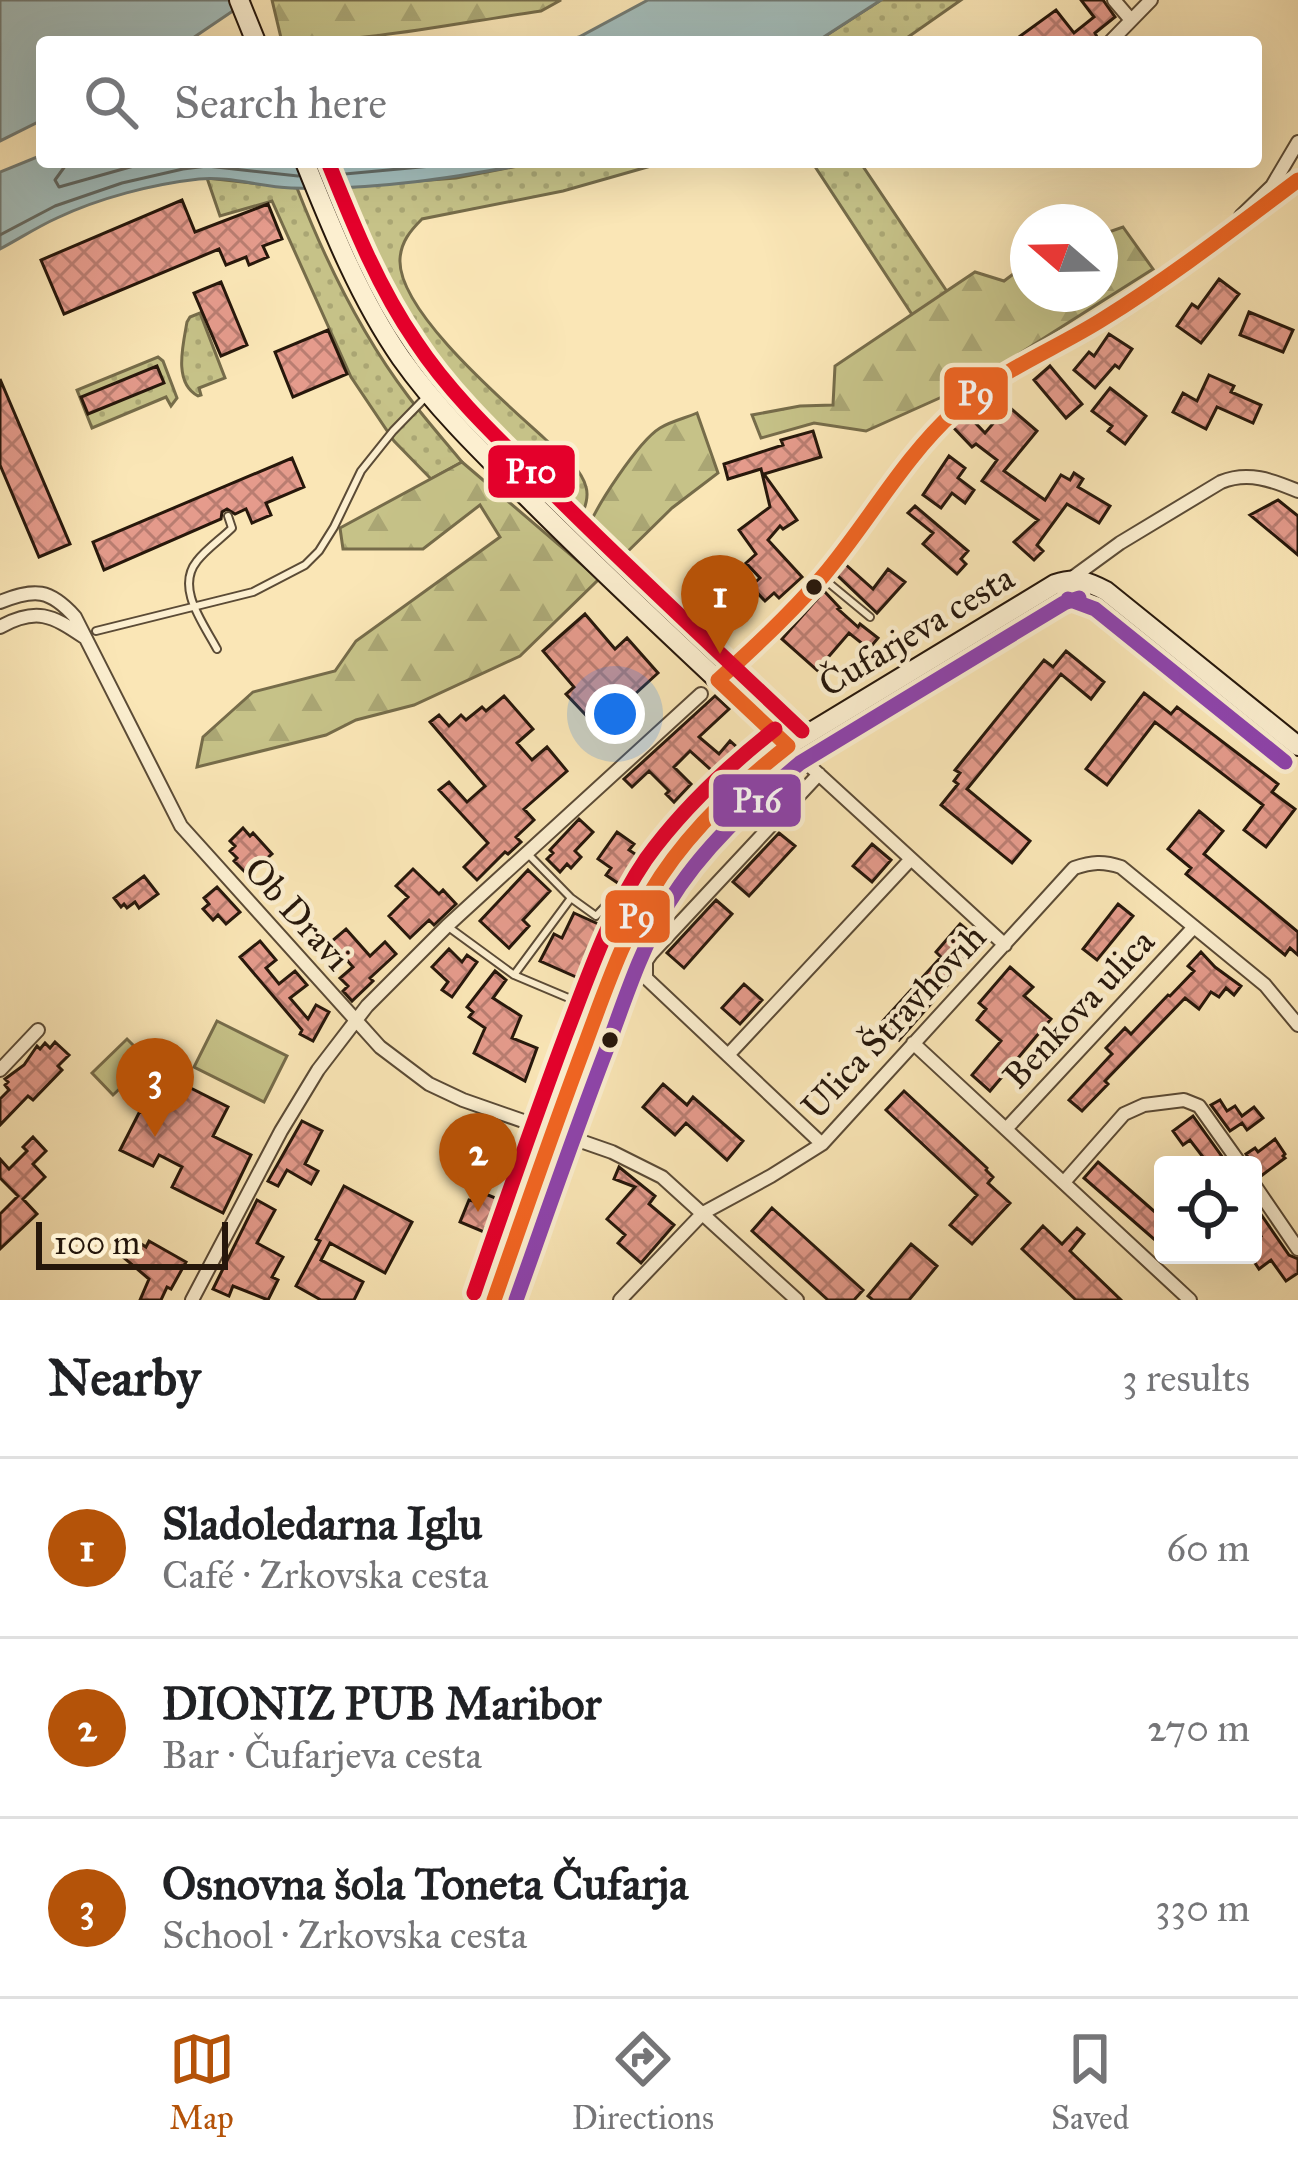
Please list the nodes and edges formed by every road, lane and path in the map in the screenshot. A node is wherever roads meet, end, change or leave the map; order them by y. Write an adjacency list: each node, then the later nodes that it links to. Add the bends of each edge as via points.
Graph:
1 (238, 0): 5 (street)
2 (1114, 0): 4 (street)
3 (1150, 0): 4 (street)
4 (1131, 20): 6 (street)
5 (253, 36)
6 (1115, 36)
7 (1298, 142): 10 (street, via 1272,186)
8 (306, 168): 11 (street, via 380,322)
9 (1298, 180): 10 (street)
10 (1220, 239): 14 (street, via 1102,320 980,389 929,439)
11 (430, 393): 17 (lane, via 361,470 305,565 253,592); 22 (street)
12 (1298, 490): 15 (street, via 1236,476)
13 (228, 517): 17 (lane, via 232,528 189,575)
14 (822, 577): 18 (lane); 22 (street)
15 (1072, 578): 24 (street, Čufarjeva cesta); 25 (street, via 1106,590)
16 (0, 602): 20 (street, Ob Dravi, via 43,592)
17 (194, 605): 20 (lane); 21 (lane)
18 (870, 617)
19 (0, 627): 20 (street, via 46,615)
20 (93, 636): 36 (street, Ob Dravi, via 181,826)
21 (218, 649)
22 (718, 680): 24 (street)
23 (700, 694): 27 (street)
24 (788, 746): 26 (street); 43 (street, Čufarjeva cesta, via 718,807 652,890 626,937)
25 (1298, 746)
26 (819, 774): 28 (street); 40 (street, via 646,961 646,977)
27 (527, 853): 29 (lane); 31 (street)
28 (911, 859): 33 (street); 40 (street)
29 (571, 898): 30 (lane, via 596,916); 34 (lane)
30 (612, 899)
31 (447, 926): 34 (lane); 36 (street)
32 (1195, 927): 33 (street, Ulica Štravhovih, via 1121,867 1091,862 1074,868); 37 (street); 42 (street, Benkova ulica)
33 (1005, 945): 39 (street, Ulica Štravhovih)
34 (514, 974): 35 (lane)
35 (578, 1002)
36 (355, 1021): 43 (street, Ob Dravi, via 429,1084); 51 (street, via 281,1131)
37 (1298, 1025)
38 (38, 1030): 41 (street)
39 (913, 1043): 42 (street); 44 (street, Ulica Štravhovih)
40 (729, 1054): 44 (street)
41 (0, 1070)
42 (1006, 1129): 46 (street)
43 (553, 1130): 48 (street, Ob Dravi, via 638,1163); 52 (street, Čufarjeva cesta)
44 (822, 1144): 48 (street, Ulica Štravhovih)
45 (1235, 1156): 46 (street, via 1199,1106 1144,1105 1124,1114)
46 (1065, 1181): 54 (street)
47 (1262, 1196): 49 (street)
48 (704, 1213): 50 (street, Ulica Štravhovih); 53 (street, Ob Dravi)
49 (1298, 1249)
50 (624, 1298)
51 (192, 1300)
52 (494, 1300)
53 (797, 1300)
54 (1190, 1300)

